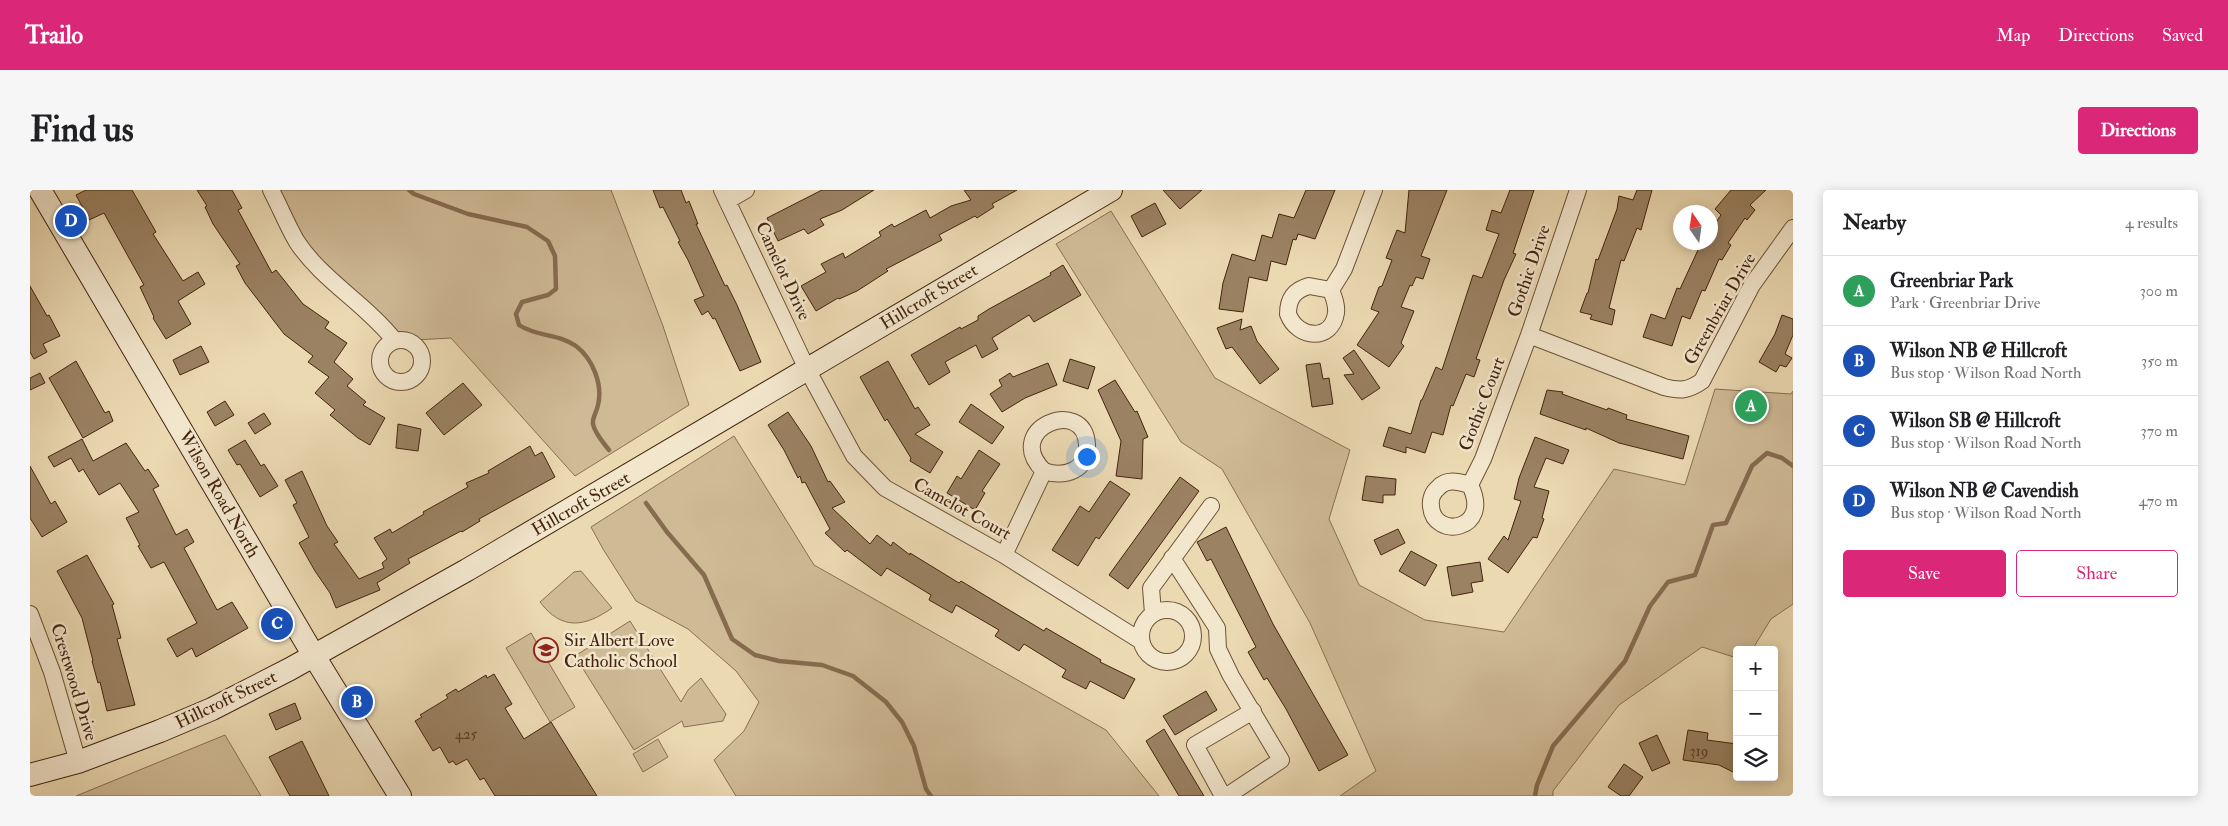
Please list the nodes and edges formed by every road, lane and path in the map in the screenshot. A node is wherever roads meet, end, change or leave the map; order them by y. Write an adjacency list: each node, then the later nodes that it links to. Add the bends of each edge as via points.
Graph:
1 (40, 190): 23 (street, Wilson Road North)
2 (271, 190): 11 (street, via 298,242 331,280)
3 (746, 190): 7 (street)
4 (1111, 190): 12 (street, Hillcroft Street)
5 (1374, 190): 9 (street, via 1344,269)
6 (1578, 190): 10 (street, Gothic Drive)
7 (725, 195): 12 (street, Camelot Drive)
8 (1793, 228): 10 (street, Greenbriar Drive, via 1752,285 1702,381 1691,388 1678,391 1664,387)
9 (1331, 290)
10 (1529, 335): 14 (street, Gothic Court, via 1483,459)
11 (394, 340)
12 (807, 369): 16 (street, Camelot Court, via 854,456 885,488); 23 (street, Hillcroft Street, via 468,570)
13 (1044, 471): 16 (street)
14 (1470, 485)
15 (1211, 506): 17 (street)
16 (1004, 555): 21 (street, Camelot Court)
17 (1172, 558): 18 (street, via 1151,588); 22 (street, via 1216,628)
18 (1153, 613): 20 (street, via 1167,610 1181,613 1190,624); 21 (street, via 1143,625)
19 (30, 614): 25 (street, Crestwood Drive, via 52,672)
20 (1193, 638): 21 (street, via 1185,655 1168,662 1150,656); 22 (street)
21 (1141, 641)
22 (1218, 649): 24 (street)
23 (314, 656): 25 (street, Hillcroft Street, via 212,709); 27 (street, Wilson Road North)
24 (1253, 711): 28 (street, via 1195,745); 29 (street, via 1281,760)
25 (78, 762): 26 (street, Hillcroft Street)
26 (30, 775)
27 (400, 796)
28 (1223, 796)
29 (1227, 796)

